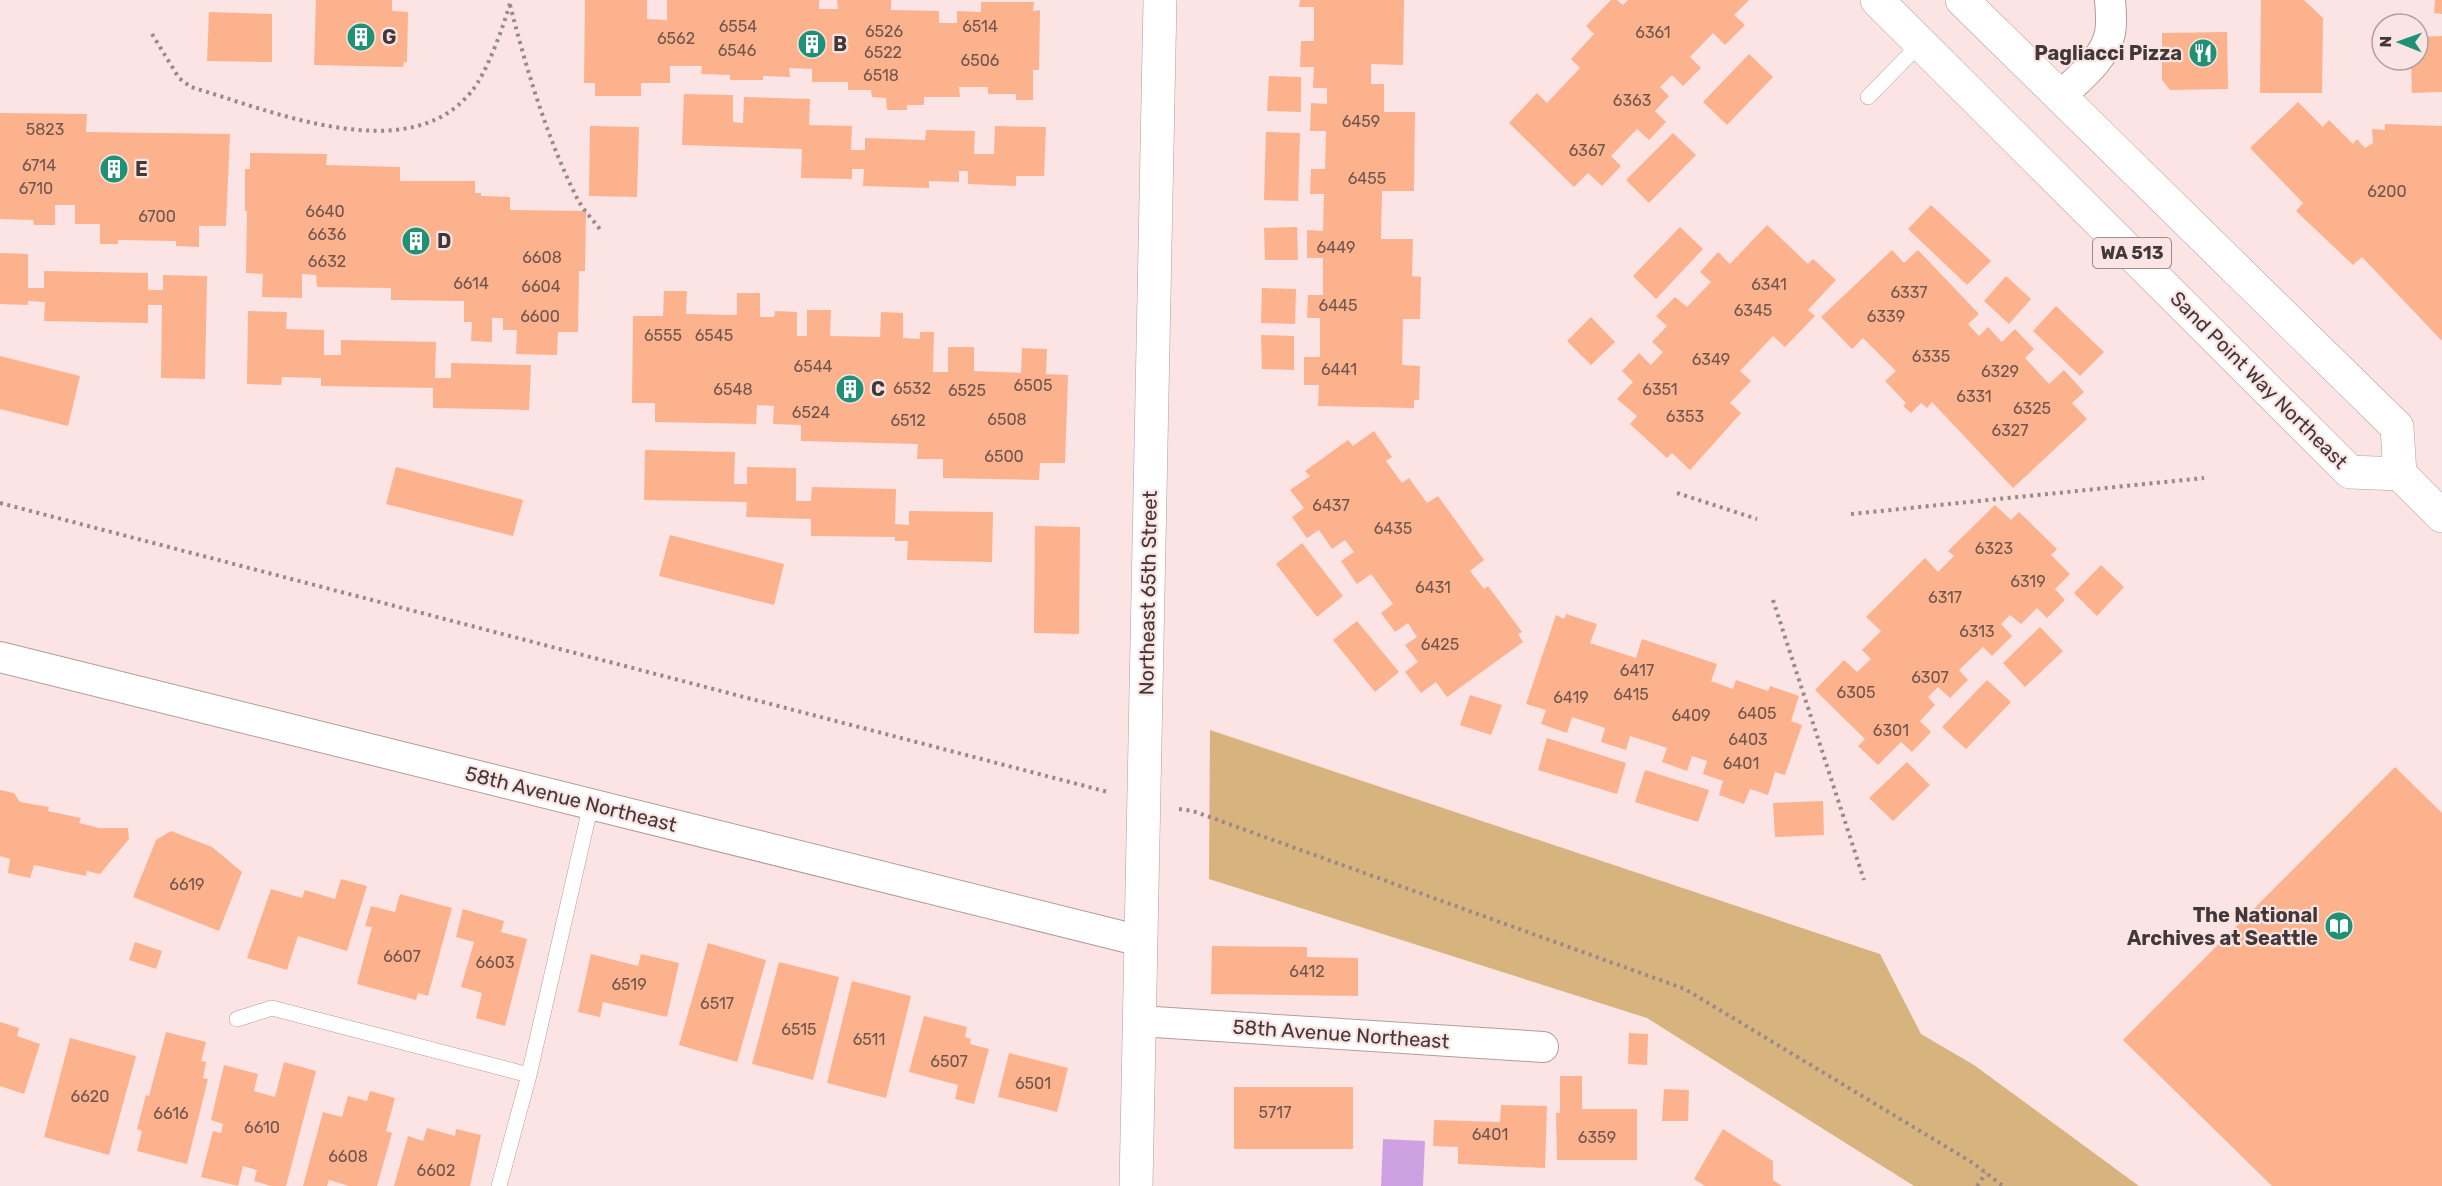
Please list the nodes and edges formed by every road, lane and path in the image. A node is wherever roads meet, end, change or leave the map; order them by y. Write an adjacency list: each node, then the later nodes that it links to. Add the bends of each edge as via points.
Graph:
1 (1160, 0): 24 (main road, Northeast 65th Street)
2 (1877, 0): 7 (main road, Sand Point Way Northeast / WA 513)
3 (1962, 0): 8 (main road, WA 513)
4 (2110, 0): 8 (street, via 2111,30 2105,46)
5 (510, 2): 6 (path, via 483,74 472,92 439,119 399,131 355,130 315,123 191,87 179,78); 10 (path, via 520,45 561,161 578,201)
6 (152, 34)
7 (1921, 43): 9 (lane); 11 (main road, Sand Point Way Northeast / WA 513, via 2350,472)
8 (2061, 96): 11 (main road, WA 513, via 2397,427)
9 (1868, 97)
10 (602, 232)
11 (2400, 474): 16 (main road)
12 (2204, 478): 15 (path)
13 (1677, 493): 17 (path)
14 (0, 503): 20 (path)
15 (1851, 514)
16 (2442, 516)
17 (1756, 519)
18 (1773, 600): 23 (path)
19 (0, 657): 21 (street, 58th Avenue Northeast)
20 (1104, 792)
21 (591, 804): 24 (street, 58th Avenue Northeast); 28 (lane)
22 (1184, 811): 29 (path, via 1193,811 1685,989)
23 (1864, 880)
24 (1141, 941): 26 (main road, Northeast 65th Street)
25 (237, 1019): 28 (lane, via 272,1008)
26 (1139, 1021): 27 (street, 58th Avenue Northeast); 31 (main road, Northeast 65th Street)
27 (1543, 1047)
28 (530, 1076): 30 (lane)
29 (1986, 1173): 32 (path); 33 (path)
30 (499, 1186)
31 (1136, 1186)
32 (1977, 1186)
33 (2003, 1186)

